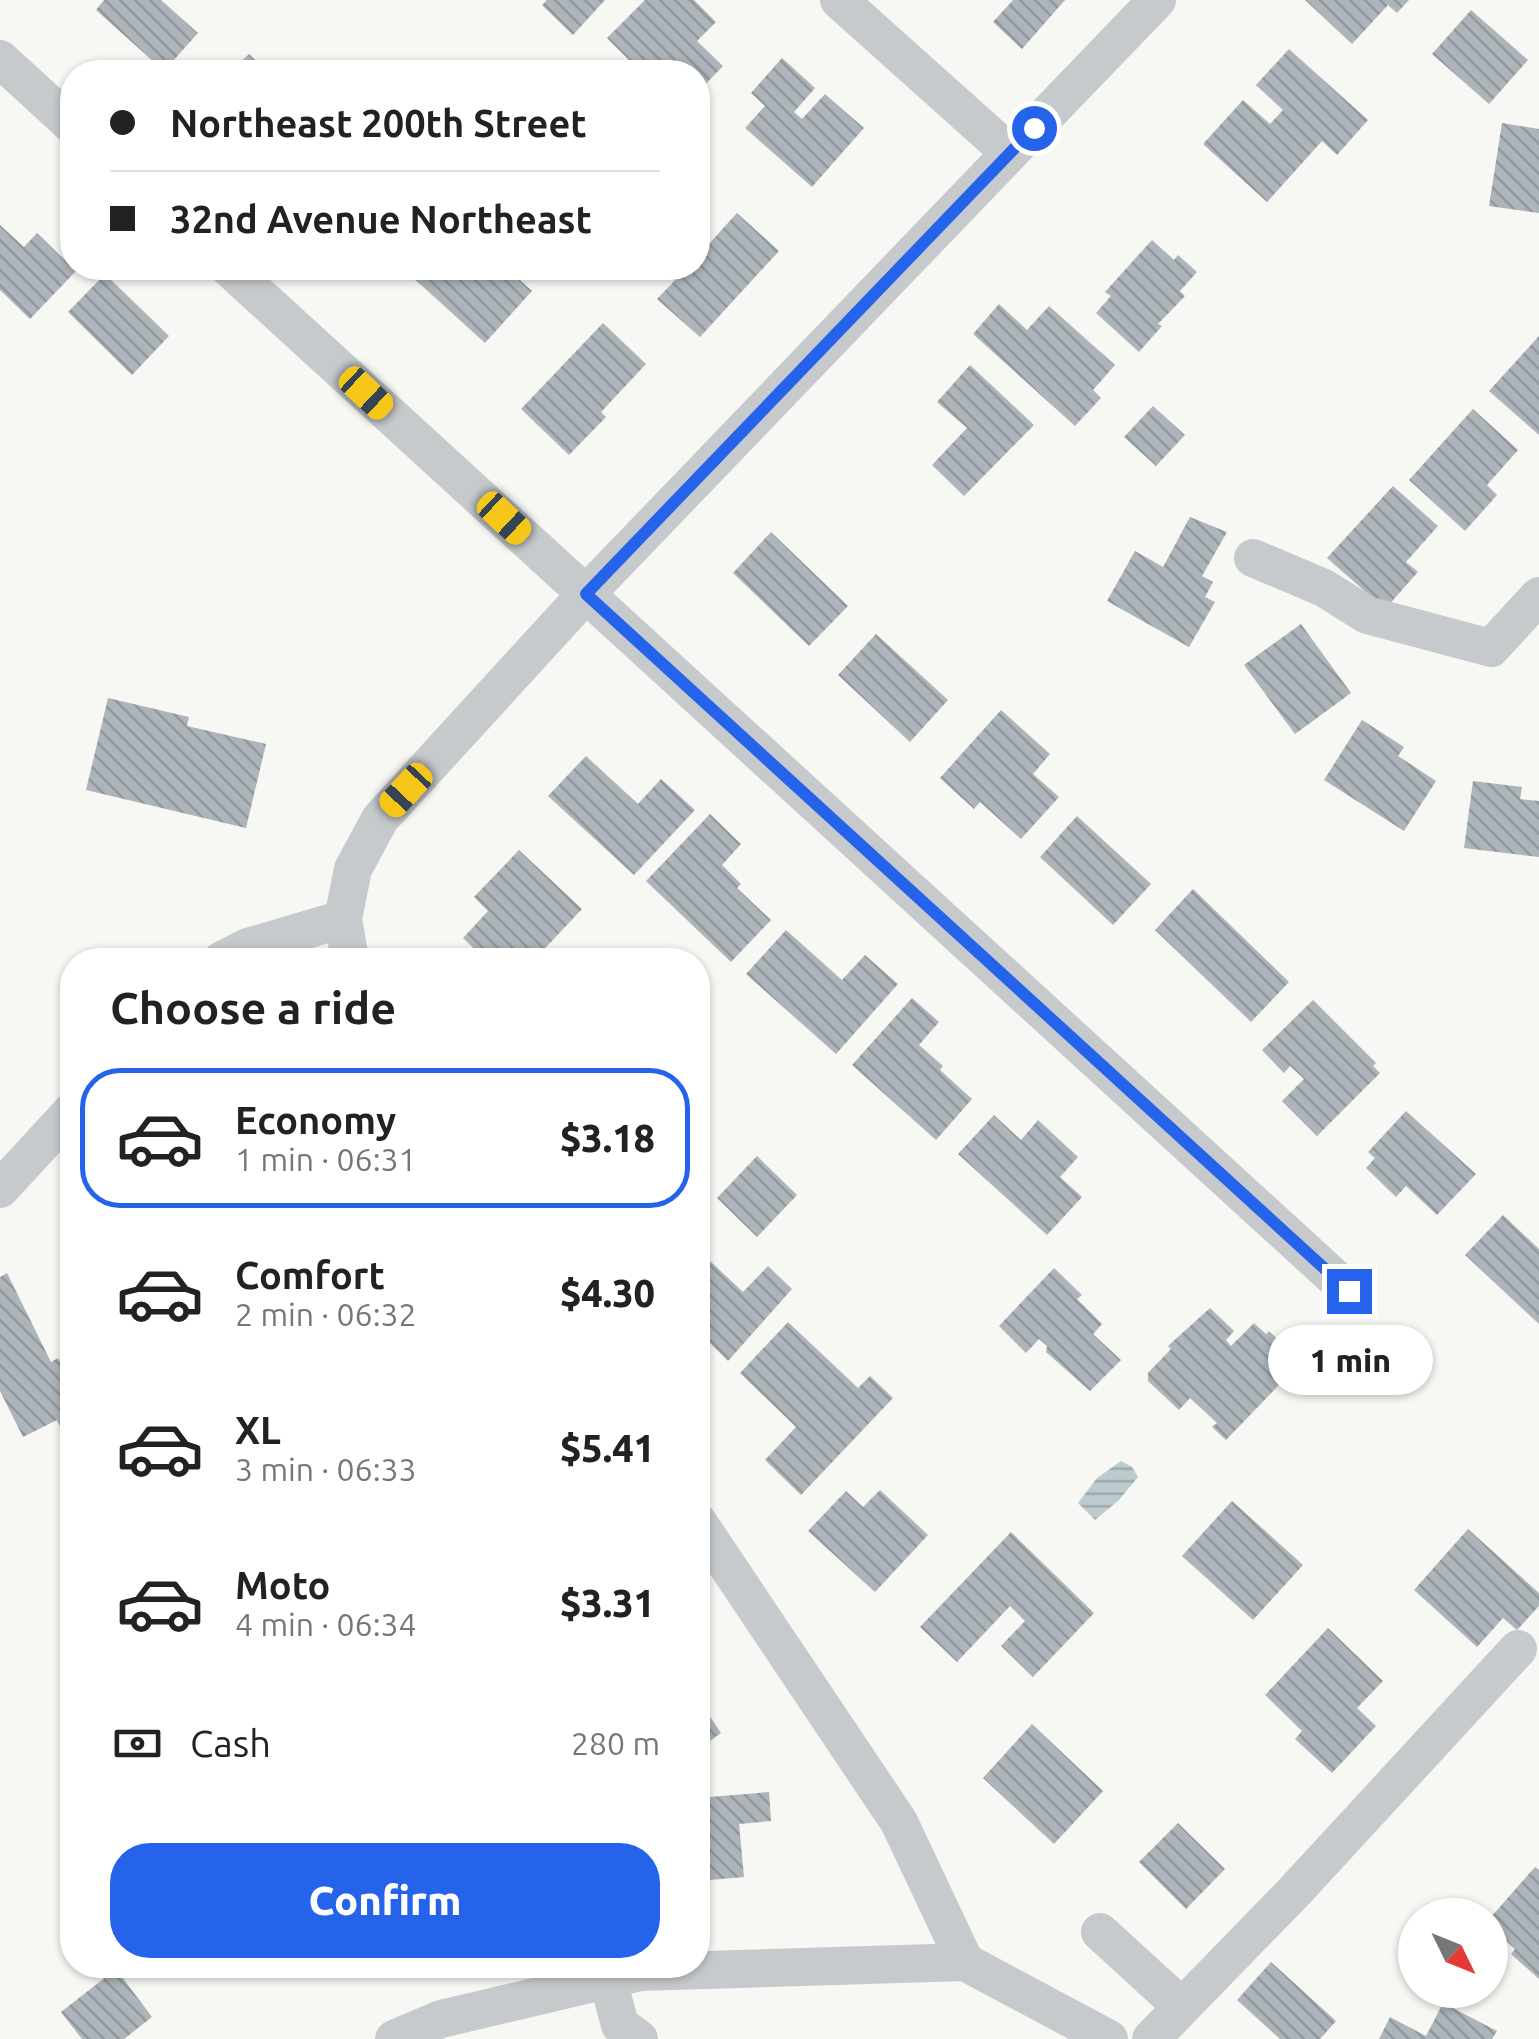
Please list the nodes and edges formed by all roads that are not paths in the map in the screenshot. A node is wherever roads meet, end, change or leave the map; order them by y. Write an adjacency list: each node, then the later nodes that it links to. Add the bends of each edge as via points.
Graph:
1 (839, 0): 5 (street)
2 (1157, 0): 5 (street)
3 (0, 58): 4 (street)
4 (60, 114)
5 (1010, 154): 8 (street)
6 (242, 280): 8 (street)
7 (1252, 558): 9 (street, via 1324,588 1367,615 1491,648)
8 (586, 594): 10 (street, via 380,818 353,869); 15 (street)
9 (1539, 596)
10 (343, 920): 11 (street); 12 (street)
11 (246, 948)
12 (348, 948)
13 (60, 1125): 14 (street)
14 (0, 1189)
15 (1349, 1291)
16 (710, 1540): 19 (street, via 899,1822)
17 (1518, 1649): 23 (street)
18 (1100, 1932): 23 (street)
19 (964, 1962): 20 (street); 26 (street)
20 (710, 1970)
21 (616, 1978): 22 (street)
22 (608, 1980): 24 (street, via 442,2019); 25 (street, via 620,2025)
23 (1182, 2007): 27 (street)
24 (394, 2039)
25 (639, 2039)
26 (1109, 2039)
27 (1151, 2039)

